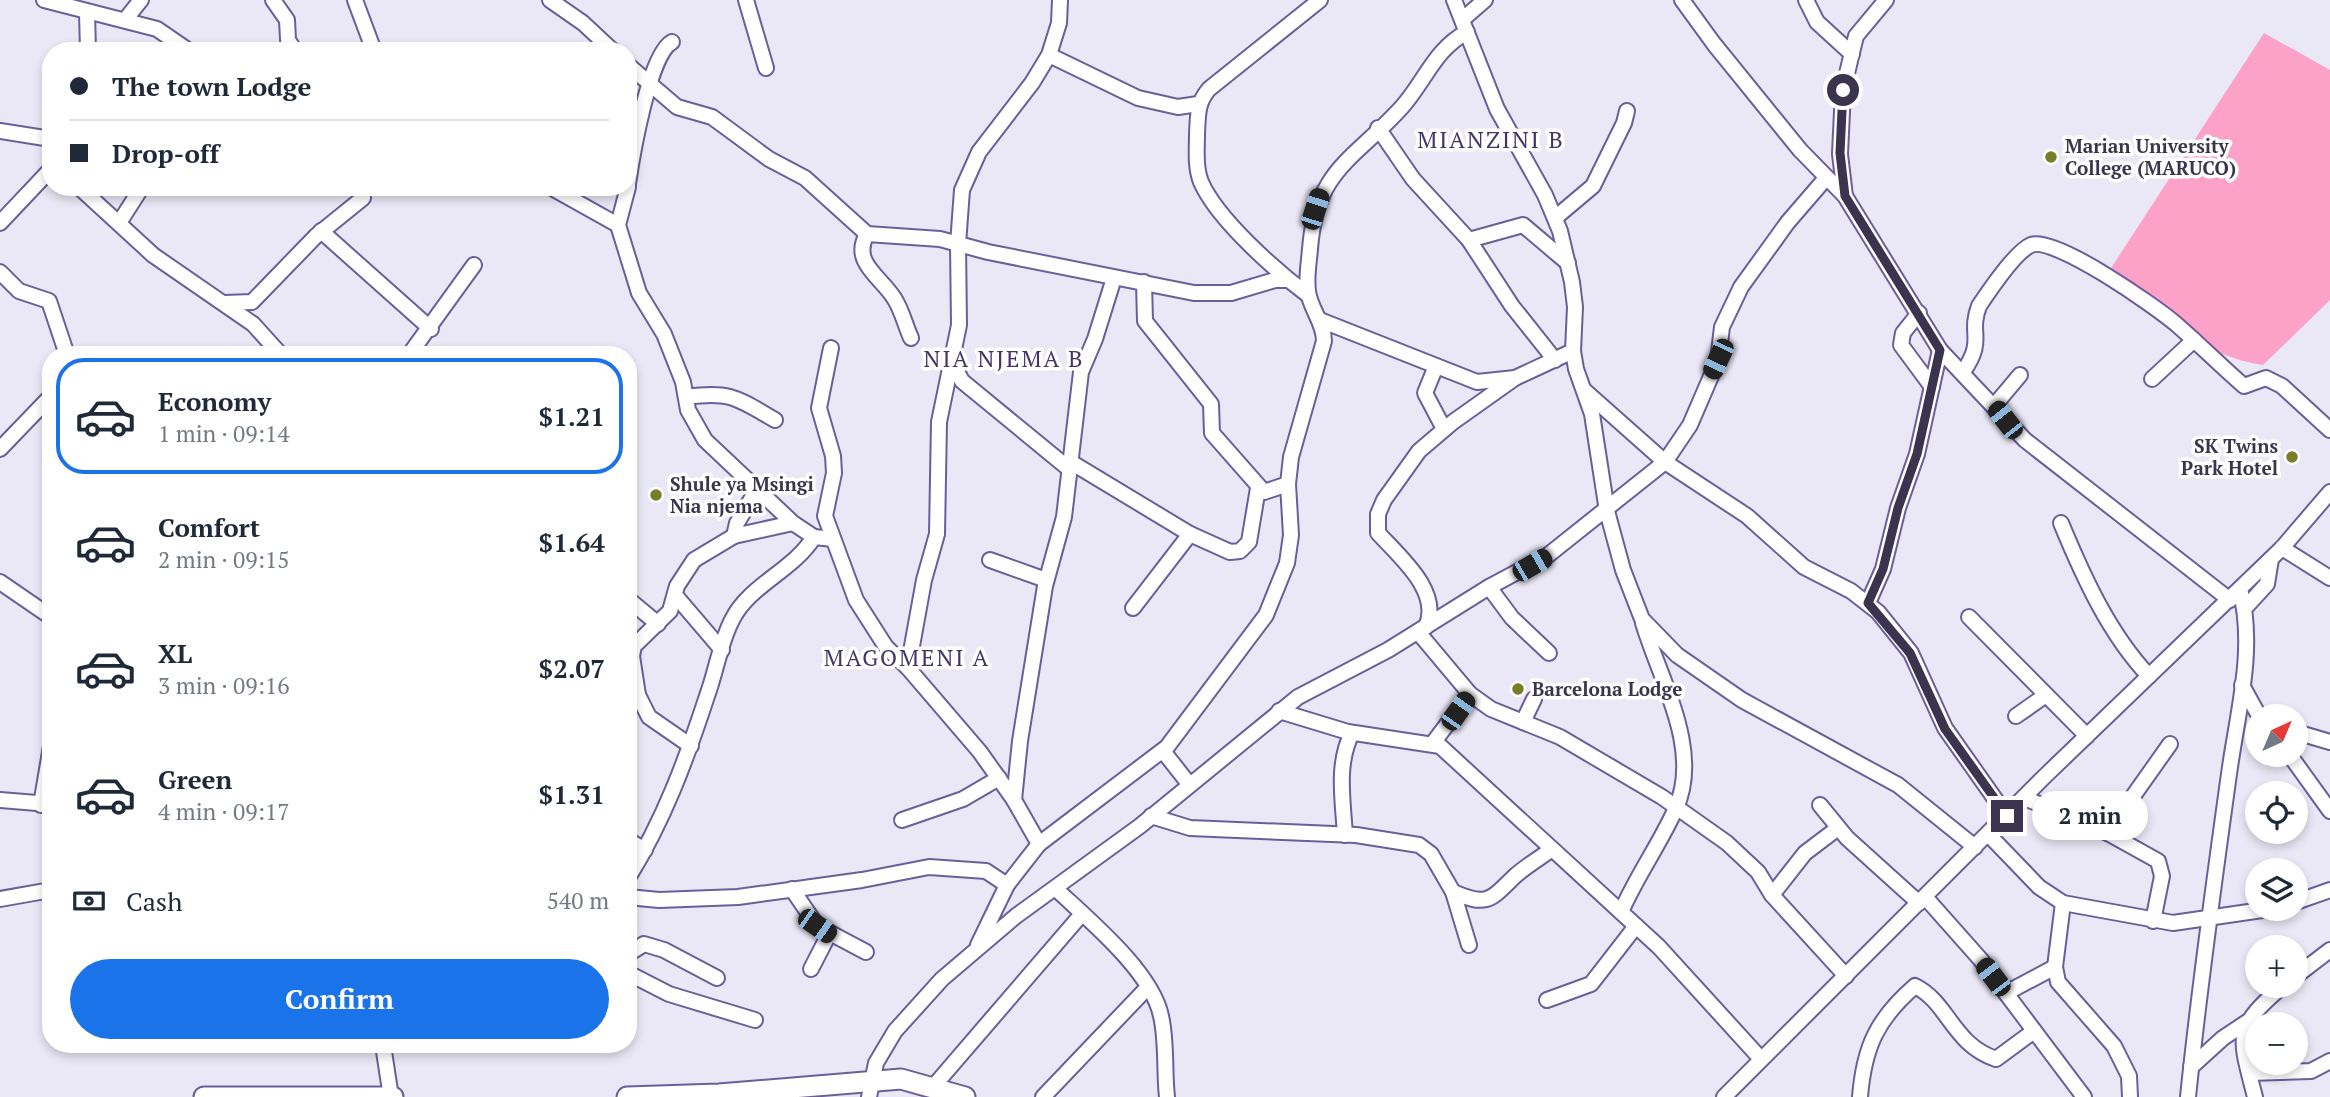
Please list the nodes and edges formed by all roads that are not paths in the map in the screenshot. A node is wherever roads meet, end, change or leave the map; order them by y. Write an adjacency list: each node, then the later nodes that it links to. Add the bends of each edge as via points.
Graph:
1 (44, 0): 14 (street)
2 (141, 0): 15 (street)
3 (273, 0): 19 (street, via 287,20)
4 (355, 0): 20 (street)
5 (746, 0): 25 (street)
6 (1060, 0): 24 (street, via 1059,23)
7 (1320, 0): 28 (street, via 1209,89)
8 (1454, 0): 16 (street)
9 (1485, 0): 16 (street)
10 (1682, 0): 36 (street)
11 (1806, 0): 23 (street, via 1817,22)
12 (1886, 0): 23 (street, via 1860,26)
13 (558, 2): 21 (street)
14 (87, 13): 15 (street); 17 (street)
15 (125, 20): 18 (street, via 158,29)
16 (1465, 25): 32 (street, via 1404,105); 44 (street, via 1497,109)
17 (88, 42)
18 (176, 42)
19 (289, 42)
20 (371, 42)
21 (603, 42)
22 (672, 42): 27 (street, via 662,50)
23 (1852, 54): 42 (street, via 1841,109 1840,166)
24 (1049, 55): 28 (street, via 1138,98 1178,107); 51 (street, via 970,167 962,190)
25 (766, 68)
26 (637, 74): 27 (street)
27 (650, 86): 31 (street); 49 (street, via 677,107 712,117 781,166 806,178)
28 (1198, 104): 56 (street, via 1201,181 1241,233)
29 (1627, 111): 44 (street, via 1593,186)
30 (637, 117): 31 (street)
31 (639, 120): 34 (street)
32 (1378, 128): 50 (street, via 1413,180); 58 (street, via 1329,180 1320,196 1311,231)
33 (0, 131): 35 (street)
34 (637, 132)
35 (42, 138)
36 (1826, 178): 42 (street); 90 (street, via 1741,288 1722,327 1718,359 1690,425)
37 (42, 179): 45 (street)
38 (89, 196): 46 (street)
39 (136, 196): 46 (street)
40 (566, 196): 47 (street)
41 (625, 196): 47 (street)
42 (1845, 196): 61 (street)
43 (363, 198): 48 (street)
44 (1555, 218): 52 (street)
45 (0, 223)
46 (119, 223): 60 (street, via 153,255)
47 (618, 225): 82 (street, via 639,293 664,334)
48 (321, 231): 59 (street); 64 (street)
49 (867, 234): 51 (street, via 927,237); 65 (street, via 861,247 863,261 894,297)
50 (1469, 240): 52 (street, via 1523,225); 74 (street)
51 (958, 244): 55 (street); 73 (street, via 959,325)
52 (1568, 263): 72 (street, via 1575,307)
53 (474, 265): 64 (street)
54 (0, 272): 67 (street, via 19,290 49,301)
55 (1114, 278): 57 (street); 91 (street, via 1081,372)
56 (1288, 280): 57 (street, via 1210,295); 58 (street)
57 (1144, 282): 93 (street, via 1145,321 1211,404 1212,433)
58 (1308, 295): 62 (street)
59 (252, 302): 60 (street); 63 (street)
60 (223, 303): 63 (street)
61 (1919, 313): 71 (street); 80 (street, via 1903,333 1901,345)
62 (1321, 320): 75 (street); 92 (street, via 1324,341 1291,457)
63 (253, 324): 68 (street)
64 (431, 329): 69 (street)
65 (911, 338)
66 (2193, 340): 76 (street, via 2130,292 2040,243 2022,253 1979,306 1976,349); 79 (street); 87 (street, via 2244,386 2266,378 2282,386)
67 (64, 346)
68 (273, 346)
69 (417, 346)
70 (831, 348): 102 (street, via 818,413 833,456 834,473 825,506)
71 (1940, 350): 76 (street); 80 (street)
72 (1573, 351): 74 (street); 81 (street)
73 (951, 360): 91 (street, via 962,381); 124 (street, via 939,422 937,534)
74 (1555, 360): 78 (street)
75 (1436, 366): 78 (street, via 1469,380); 86 (street, via 1425,393)
76 (1963, 372): 84 (street)
77 (2020, 375): 84 (street)
78 (1515, 378): 86 (street)
79 (2152, 379)
80 (1932, 387): 112 (street, via 1890,547)
81 (1584, 389): 90 (street); 96 (street)
82 (687, 397): 85 (street, via 731,395); 94 (street, via 688,410 705,440)
83 (42, 404): 88 (street)
84 (1994, 406): 111 (street, via 2025,440)
85 (775, 420)
86 (1444, 429): 120 (street, via 1412,460 1384,500 1376,524 1378,533 1428,592 1430,615)
87 (2330, 430)
88 (6, 434): 89 (street)
89 (0, 449)
90 (1665, 462): 96 (street); 112 (street, via 1747,516 1804,567)
91 (1069, 465): 99 (street); 107 (street, via 1064,517)
92 (1288, 484): 93 (street, via 1270,492); 144 (street, via 1290,547 1266,615)
93 (1258, 488): 99 (street, via 1251,536 1244,548 1230,552)
94 (756, 491): 97 (street); 100 (street)
95 (2330, 492): 103 (street)
96 (1607, 511): 109 (street, via 1548,556); 118 (street)
97 (793, 523): 100 (street); 101 (street)
98 (2060, 523): 125 (street, via 2108,620 2129,655)
99 (1190, 534): 114 (street)
100 (734, 536): 110 (street, via 694,560)
101 (814, 537): 102 (street); 122 (street, via 797,560 742,606 727,630)
102 (833, 539): 124 (street, via 865,616 886,647)
103 (2283, 548): 104 (street); 106 (street)
104 (2271, 559): 111 (street); 115 (street, via 2267,584)
105 (990, 560): 107 (street)
106 (2330, 578)
107 (1046, 580): 150 (street)
108 (0, 582): 116 (street)
109 (1489, 587): 120 (street); 123 (street, via 1512,618)
110 (676, 595): 119 (street); 122 (street)
111 (2235, 595): 115 (street); 125 (street)
112 (1868, 603): 156 (street, via 1910,653 1945,729)
113 (637, 606): 119 (street)
114 (1133, 608)
115 (2245, 608): 126 (street, via 2248,621)
116 (42, 610)
117 (1969, 617): 128 (street)
118 (1642, 619): 153 (street, via 1686,762); 164 (street, via 1677,655 1742,700 1898,785)
119 (658, 624): 121 (street)
120 (1422, 630): 127 (street); 132 (street, via 1313,687)
121 (637, 643)
122 (722, 650): 143 (street)
123 (1549, 653)
124 (908, 668): 146 (street)
125 (2149, 676): 138 (street)
126 (2242, 685): 131 (street); 133 (street)
127 (1470, 694): 136 (street); 141 (street)
128 (2046, 695): 135 (street); 138 (street)
129 (1534, 699): 136 (street)
130 (637, 704): 143 (street)
131 (2251, 704)
132 (1279, 711): 137 (street); 147 (street)
133 (2238, 714): 134 (street); 183 (street)
134 (2245, 715)
135 (2016, 716)
136 (1523, 722): 153 (street, via 1560,737)
137 (1352, 733): 141 (street); 161 (street, via 1342,765)
138 (2087, 736): 148 (street)
139 (2308, 736): 140 (street)
140 (2330, 742)
141 (1433, 743): 165 (street)
142 (2170, 744): 159 (street)
143 (691, 746): 166 (street)
144 (1163, 751): 147 (street); 162 (street)
145 (2298, 767): 154 (street)
146 (999, 778): 150 (street); 157 (street, via 963,799)
147 (1189, 784): 155 (street)
148 (2024, 798): 156 (street); 159 (street)
149 (0, 800): 151 (street)
150 (1014, 800): 162 (street)
151 (42, 804)
152 (1820, 805): 158 (street)
153 (1676, 806): 174 (street, via 1755,869); 180 (street)
154 (2330, 811)
155 (1151, 816): 161 (street, via 1190,828); 170 (street)
156 (2007, 816): 160 (street)
157 (902, 820)
158 (1838, 828): 174 (street, via 1805,853); 178 (street)
159 (2107, 833): 184 (street, via 2158,861 2162,876)
160 (1988, 834): 164 (street); 179 (street, via 2039,887)
161 (1345, 835): 173 (street, via 1419,845 1431,854)
162 (1039, 844): 168 (street)
163 (637, 845): 166 (street)
164 (1975, 848): 178 (street)
165 (1552, 849): 173 (street, via 1495,897 1480,901); 180 (street)
166 (645, 850): 167 (street)
167 (637, 863)
168 (1007, 885): 169 (street, via 986,871 929,867); 189 (street)
169 (792, 889): 175 (street, via 707,900); 186 (street, via 811,920)
170 (1056, 889): 182 (street); 189 (street)
171 (2330, 891): 176 (street)
172 (42, 892): 177 (street)
173 (1452, 892): 187 (street)
174 (1772, 895): 195 (street)
175 (637, 897)
176 (2308, 898)
177 (0, 900)
178 (1923, 900): 195 (street); 199 (street, via 1966,942)
179 (2063, 903): 184 (street); 192 (street)
180 (1621, 912): 185 (street)
181 (2245, 913): 183 (street)
182 (1081, 915): 198 (street, via 1134,965); 213 (street)
183 (2211, 919): 184 (street); 209 (street)
184 (2153, 921)
185 (1636, 926): 201 (street, via 1591,984); 207 (street, via 1677,964)
186 (829, 934): 191 (street); 194 (street)
187 (1469, 945)
188 (637, 948): 197 (street, via 644,944 664,950)
189 (977, 949): 212 (street, via 942,979 895,1031 876,1063)
190 (2330, 950): 193 (street)
191 (866, 951)
192 (2055, 967): 199 (street); 223 (street, via 2058,982 2122,1058)
193 (2308, 967)
194 (811, 969)
195 (1846, 976): 207 (street)
196 (637, 978): 203 (street, via 669,994)
197 (717, 978)
198 (1148, 987): 218 (street); 219 (street, via 1162,1018)
199 (2006, 993): 205 (street)
200 (2269, 998): 202 (street)
201 (1547, 1000)
202 (2254, 1012)
203 (755, 1020)
204 (2245, 1023): 209 (street)
205 (2034, 1031): 221 (street, via 2003,1056 1992,1058 1964,1040 1915,986 1881,1021 1864,1060); 222 (street)
206 (384, 1053): 215 (street)
207 (1761, 1059): 220 (street)
208 (2330, 1061): 210 (street)
209 (2191, 1068): 224 (street)
210 (2308, 1071)
211 (2250, 1075): 225 (street)
212 (870, 1089): 213 (main road, via 901,1079); 216 (main road)
213 (928, 1090): 217 (main road)
214 (204, 1097): 215 (main road)
215 (392, 1097)
216 (627, 1097)
217 (965, 1097)
218 (1043, 1097)
219 (1167, 1097)
220 (1724, 1097)
221 (1860, 1097)
222 (2084, 1097)
223 (2130, 1097)
224 (2188, 1097)
225 (2255, 1097)

